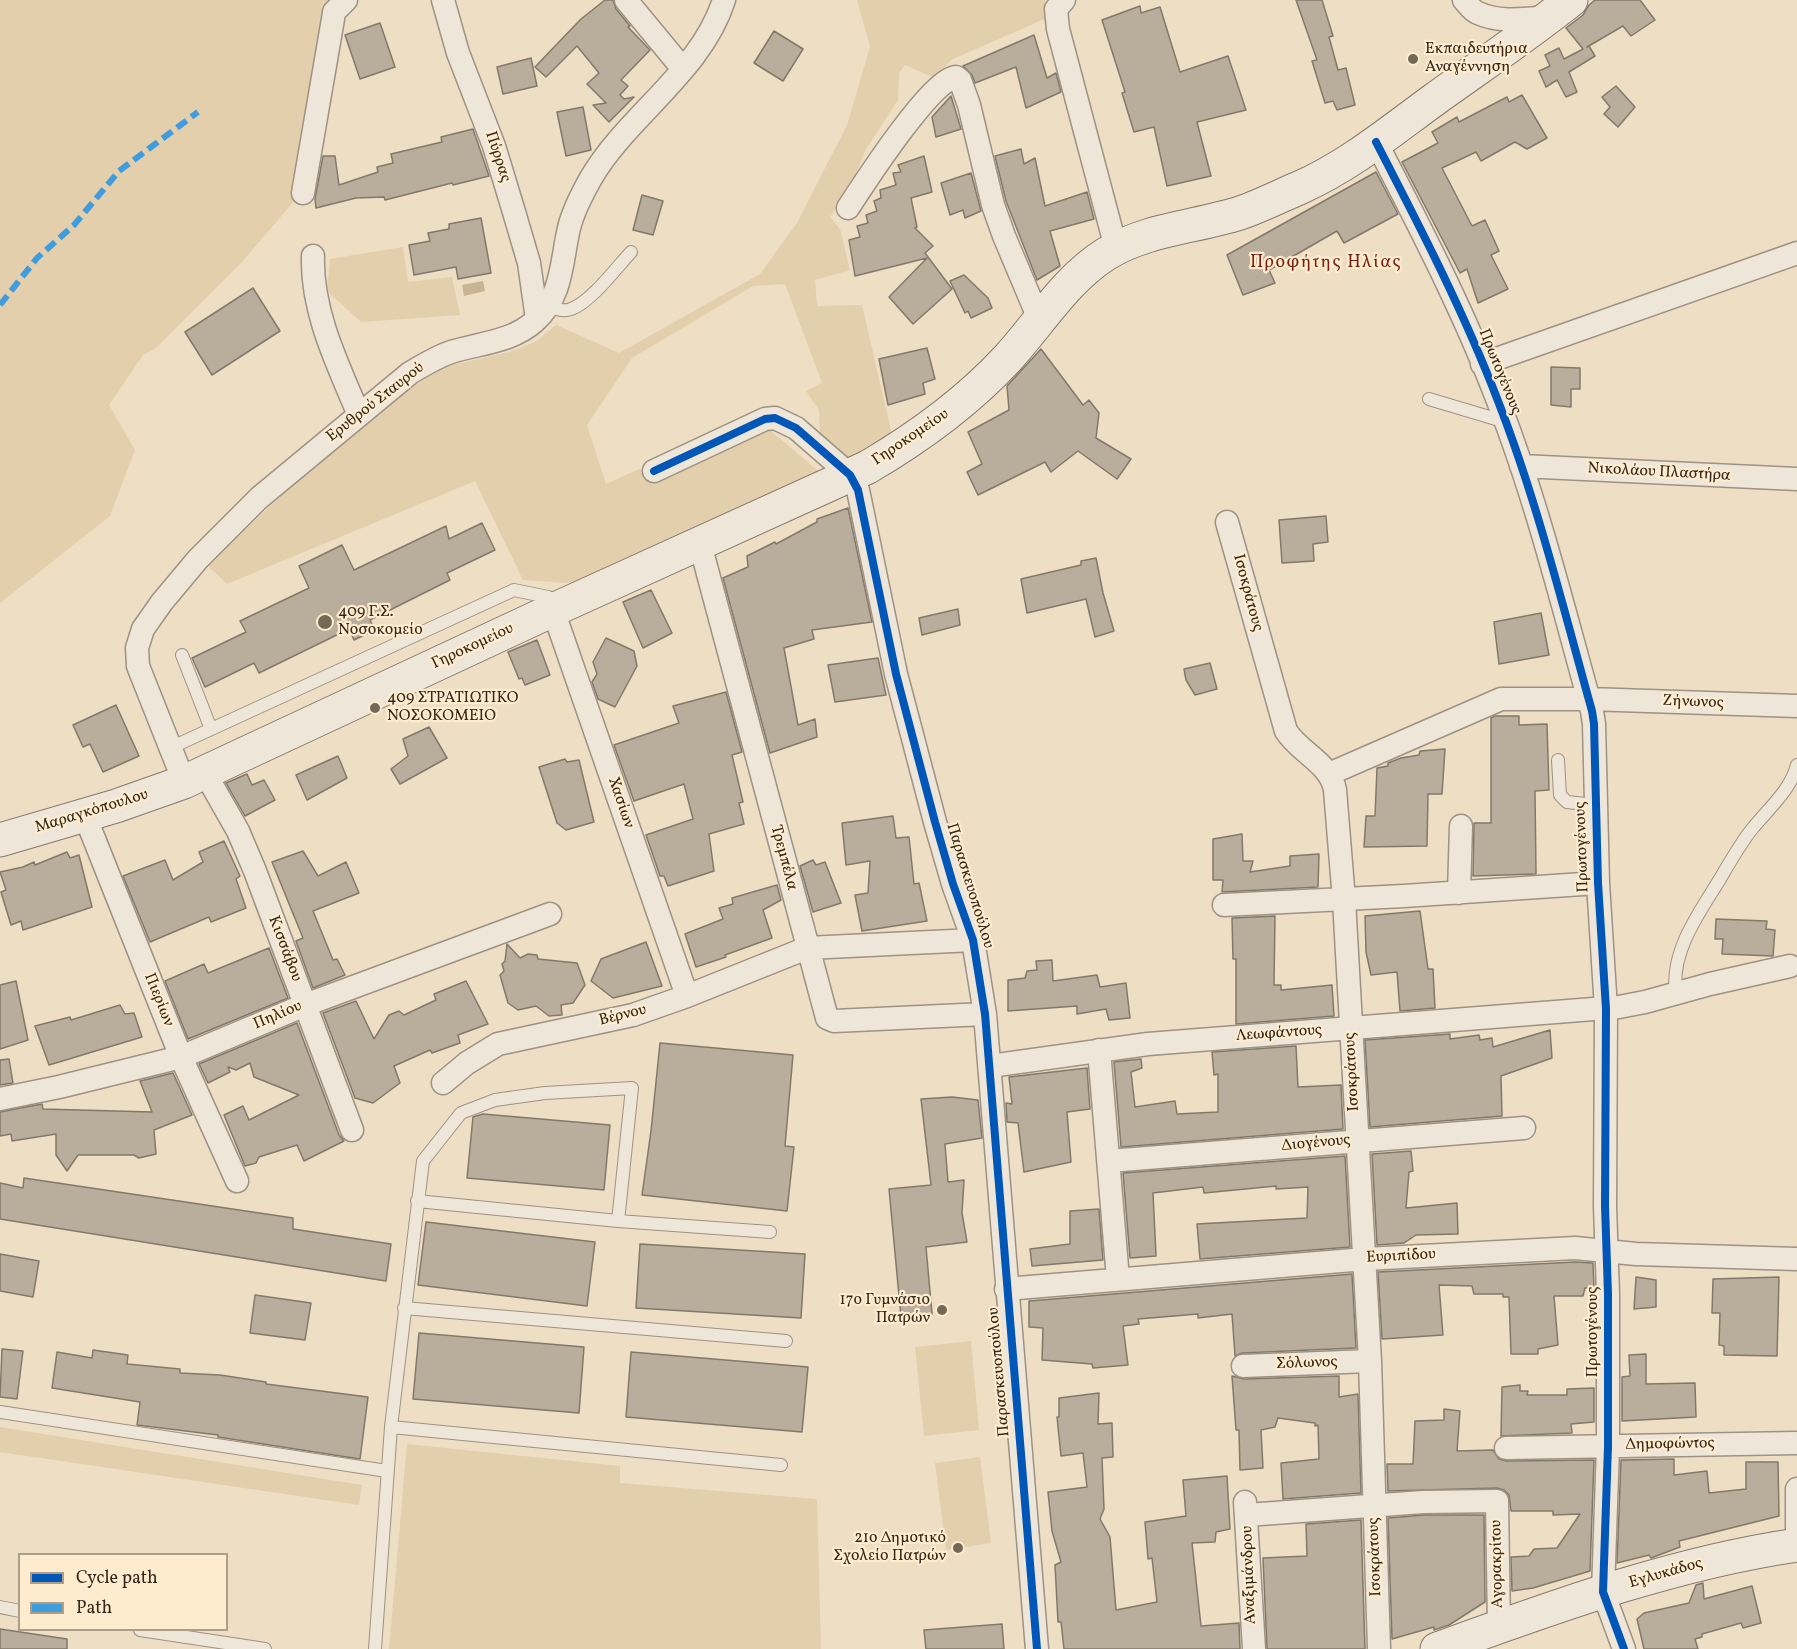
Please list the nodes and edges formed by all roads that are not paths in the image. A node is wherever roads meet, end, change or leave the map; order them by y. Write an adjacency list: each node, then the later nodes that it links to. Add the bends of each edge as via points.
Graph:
1 (346, 0): 10 (street, via 334,12)
2 (443, 0): 16 (street, Πύρρας, via 460,60 494,146)
3 (626, 0): 8 (street)
4 (724, 0): 8 (street, via 707,36)
5 (1064, 0): 12 (street, via 1056,9 1058,29)
6 (1464, 0): 7 (street, via 1476,12 1515,20)
7 (1560, 8): 9 (main road, Γηροκομείου)
8 (682, 69): 16 (street, via 615,144 591,179 572,219 558,286)
9 (1376, 142): 12 (main road, Γηροκομείου, via 1332,171 1241,213 1140,238); 18 (street, Πρωτογένους, via 1434,253)
10 (303, 193)
11 (848, 208): 17 (street, via 906,125 938,88 956,77 969,105 993,205)
12 (1116, 248): 17 (main road, Γηροκομείου, via 1082,272)
13 (631, 252): 16 (lane, via 583,303 570,310)
14 (1797, 253): 18 (street)
15 (313, 255): 20 (street, via 325,328)
16 (543, 312): 20 (street, Ερυθρού Σταυρού, via 521,331 505,338 431,360)
17 (1039, 319): 24 (main road, Γηροκομείου, via 979,388 896,450)
18 (1482, 363): 21 (street, Πρωτογένους)
19 (1429, 399): 21 (lane)
20 (359, 415): 33 (street, Ερυθρού Σταυρού, via 222,533 143,629 137,648 138,666)
21 (1506, 422): 22 (street, Πρωτογένους)
22 (1521, 466): 25 (street, Νικολάου Πλαστήρα); 30 (street, Πρωτογένους)
23 (654, 471): 24 (street, Παρασκευοπούλου, via 765,419 775,418 796,428)
24 (850, 475): 27 (main road, Γηροκομείου); 47 (street, Παρασκευοπούλου, via 858,490 896,674 953,884)
25 (1797, 479)
26 (1227, 522): 36 (street, Ισοκράτους, via 1286,731)
27 (700, 544): 28 (main road, Γηροκομείου); 48 (street, Τρεμπέλα)
28 (553, 610): 32 (lane, via 548,597 514,590); 37 (main road, Γηροκομείου); 51 (street, Χασίων)
29 (182, 655): 32 (lane)
30 (1589, 699): 31 (street, Ζήνωνος); 36 (street, Ζήνωνος, via 1501,699); 38 (street, Πρωτογένους, via 1594,724)
31 (1797, 706)
32 (211, 729): 33 (lane)
33 (170, 748): 37 (street, Ερυθρού Σταυρού)
34 (1558, 760): 38 (lane, via 1560,795 1566,802)
35 (1797, 765): 50 (lane, via 1788,785 1751,830 1692,925 1676,969)
36 (1329, 774): 44 (street, Ισοκράτους, via 1335,790)
37 (194, 778): 39 (main road, Μαραγκόπουλου); 52 (street, Κισσάβου, via 238,831)
38 (1595, 805): 42 (street, Πρωτογένους)
39 (85, 816): 41 (main road, Μαραγκόπουλου); 57 (street, Πιερίων)
40 (1461, 826): 43 (street)
41 (0, 840)
42 (1598, 883): 43 (street); 53 (street, Πρωτογένους)
43 (1459, 893): 44 (street)
44 (1344, 900): 45 (street); 55 (street, Ισοκράτους)
45 (1224, 905)
46 (550, 914): 52 (street, Πηλίου)
47 (973, 940): 48 (street, Βέρνου); 54 (street, Παρασκευοπούλου)
48 (807, 948): 51 (street, Βέρνου); 54 (street, Τρεμπέλα, via 827,1018 834,1021)
49 (1790, 966): 50 (street, Λεωφάντους)
50 (1676, 993): 53 (street, Λεωφάντους)
51 (687, 996): 59 (street, Βέρνου, via 613,1020 498,1044)
52 (305, 1005): 57 (street, Πηλίου); 62 (street, Κισσάβου)
53 (1606, 1009): 55 (street, Λεωφάντους); 69 (street, Πρωτογένους)
54 (985, 1014): 58 (street, Παρασκευοπούλου)
55 (1350, 1029): 56 (street, Λεωφάντους); 63 (street, Ισοκράτους)
56 (1099, 1050): 58 (street, Λεωφάντους); 64 (street)
57 (182, 1057): 60 (street, Πηλίου); 65 (street, Πιερίων)
58 (990, 1066): 73 (street, Παρασκευοπούλου)
59 (443, 1083)
60 (0, 1099)
61 (1524, 1128): 63 (street, Διογένους)
62 (352, 1130)
63 (1357, 1141): 64 (street, Διογένους); 70 (street, Ισοκράτους)
64 (1108, 1161): 72 (street)
65 (237, 1181)
66 (417, 1201): 67 (lane); 67 (lane, via 423,1161 461,1113 495,1100 632,1088); 74 (lane)
67 (618, 1221): 68 (lane)
68 (770, 1232)
69 (1606, 1251): 70 (street, Ευριπίδου, via 1575,1248); 71 (street, Ευριπίδου); 81 (street, Πρωτογένους)
70 (1365, 1259): 72 (street, Ευριπίδου); 76 (street, Ισοκράτους)
71 (1797, 1259)
72 (1118, 1279): 73 (street, Ευριπίδου)
73 (1006, 1288): 95 (street, Παρασκευοπούλου)
74 (404, 1308): 75 (lane); 79 (lane)
75 (786, 1341)
76 (1370, 1361): 77 (street, Σόλωνος); 86 (street, Ισοκράτους)
77 (1243, 1366)
78 (0, 1412): 84 (lane)
79 (391, 1427): 83 (lane); 84 (lane)
80 (1797, 1443): 81 (street, Δημοφώντος)
81 (1608, 1446): 82 (street, Δημοφώντος); 88 (street, Πρωτογένους)
82 (1506, 1448)
83 (781, 1465)
84 (387, 1471): 94 (lane)
85 (1797, 1489): 87 (street)
86 (1374, 1505): 91 (street, Αγορακρίτου, via 1497,1501); 96 (street, Αναξιμάνδρου, via 1246,1508); 97 (street, Ισοκράτους)
87 (1797, 1545): 88 (main road, Εγλυκάδος, via 1711,1561)
88 (1603, 1592): 91 (main road, Εγλυκάδος); 99 (street)
89 (0, 1608): 90 (lane)
90 (18, 1611)
91 (1499, 1626): 98 (main road, Εγλυκάδος)
92 (152, 1631): 93 (lane)
93 (264, 1649)
94 (375, 1649)
95 (1037, 1649)
96 (1254, 1649)
97 (1379, 1649)
98 (1437, 1649)
99 (1624, 1649)

